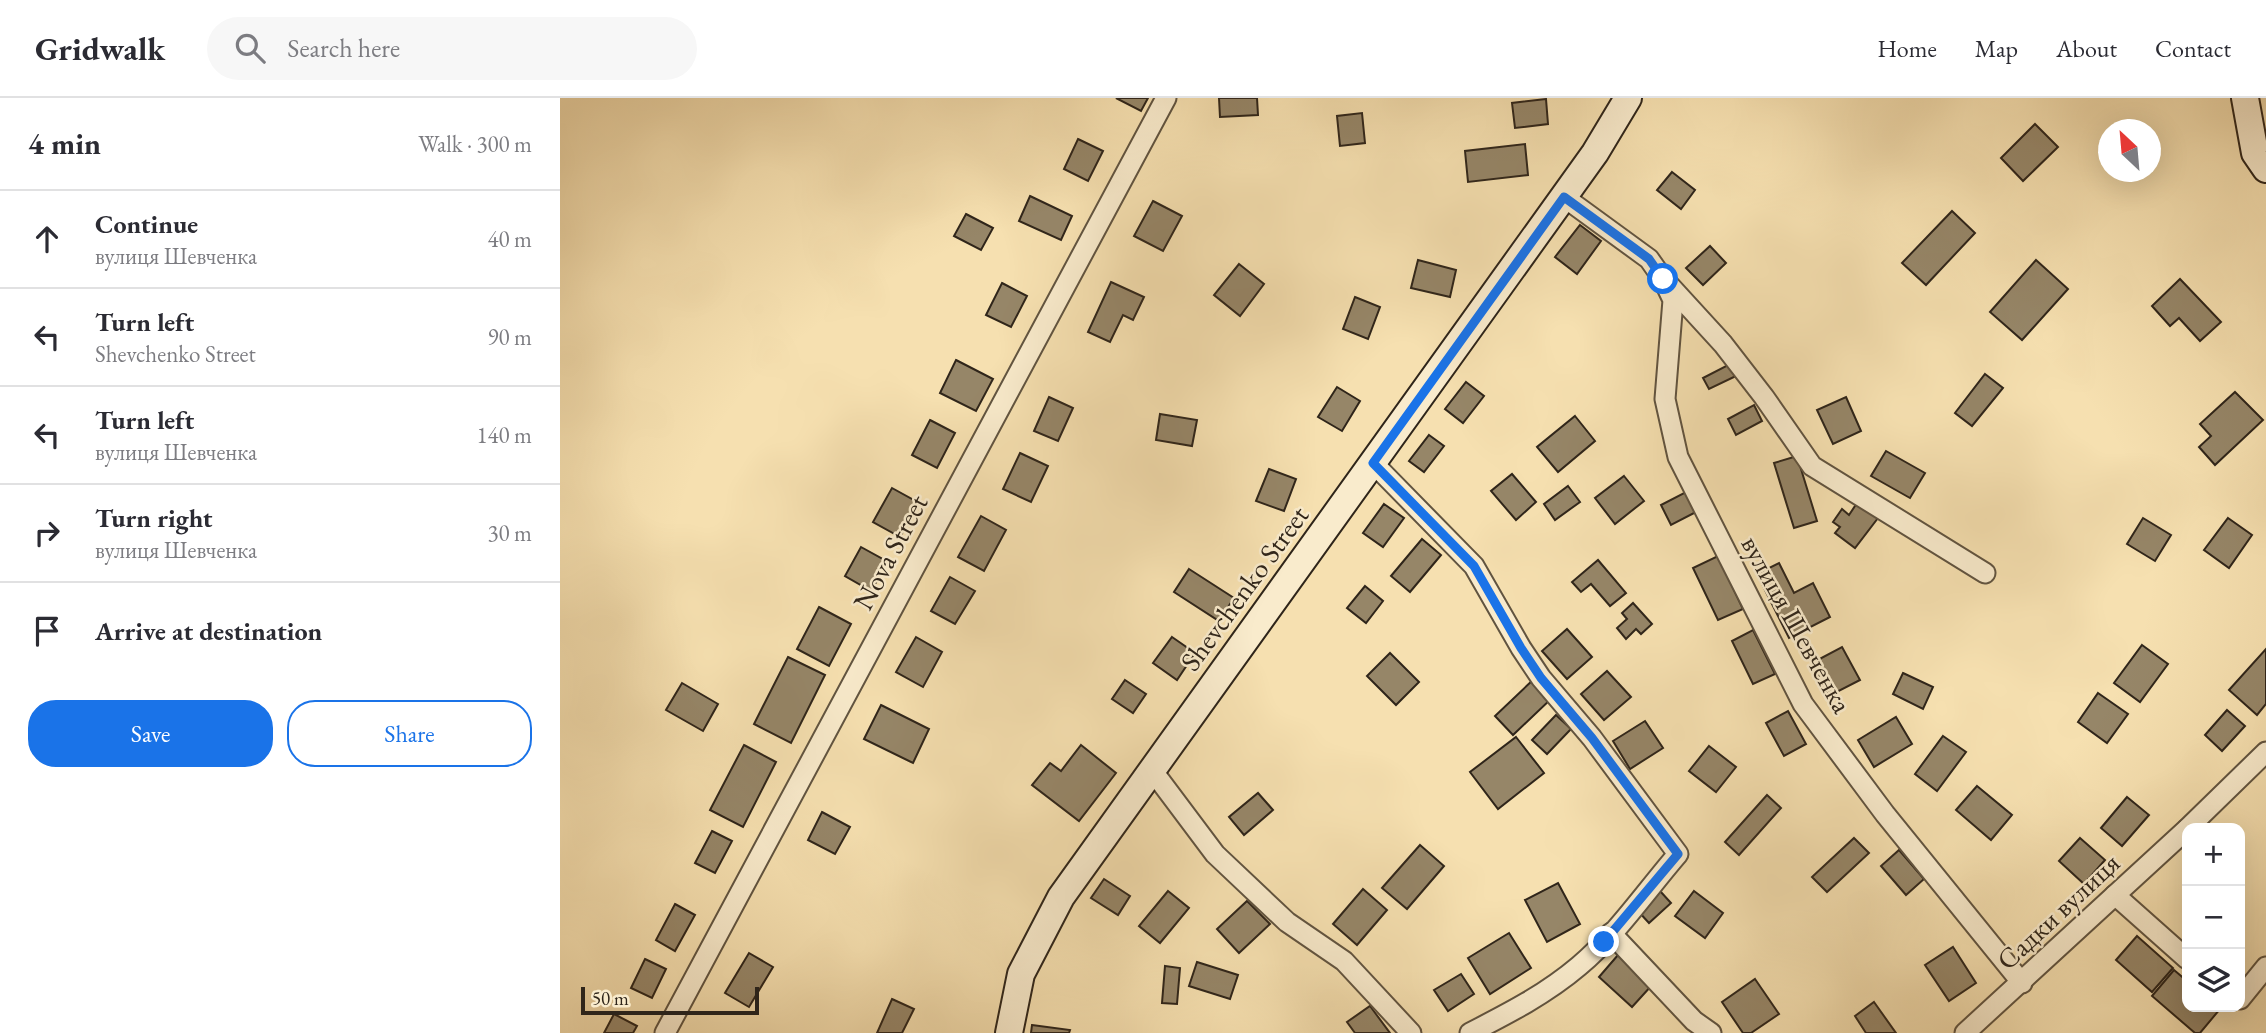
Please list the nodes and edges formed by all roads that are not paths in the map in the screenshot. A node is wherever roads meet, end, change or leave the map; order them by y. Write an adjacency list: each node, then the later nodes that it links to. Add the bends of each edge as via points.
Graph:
1 (1166, 98): 19 (street, Nova Street)
2 (1628, 98): 5 (main road, Shevchenko Street)
3 (2245, 98): 4 (main road, via 2255,153)
4 (2266, 169)
5 (1564, 197): 6 (street, вулиця Шевченка, via 1649,259); 7 (main road, Shevchenko Street)
6 (1663, 279): 8 (street, вулиця Шевченка, via 1723,344 1812,466); 17 (street, вулиця Шевченка, via 1673,300 1665,399 1678,457 1791,681 1885,814)
7 (1373, 463): 10 (main road, Shevchenko Street); 14 (street, via 1474,566 1541,678 1678,854)
8 (1984, 573)
9 (2266, 752): 11 (street, Садки вулиця)
10 (1152, 770): 20 (main road, Shevchenko Street, via 1061,897 1021,974); 21 (street, via 1215,854 1287,922 1344,961)
11 (2194, 823)
12 (2182, 834): 13 (street, Садки вулиця)
13 (2115, 895): 15 (street); 17 (street, Садки вулиця)
14 (1611, 933): 22 (street, via 1580,966 1532,1001); 23 (street, via 1676,1003)
15 (2182, 955)
16 (2266, 967): 18 (street)
17 (2022, 983): 24 (street, Садки вулиця)
18 (2245, 993)
19 (665, 1033)
20 (1009, 1033)
21 (1411, 1033)
22 (1470, 1033)
23 (1711, 1033)
24 (1965, 1033)

